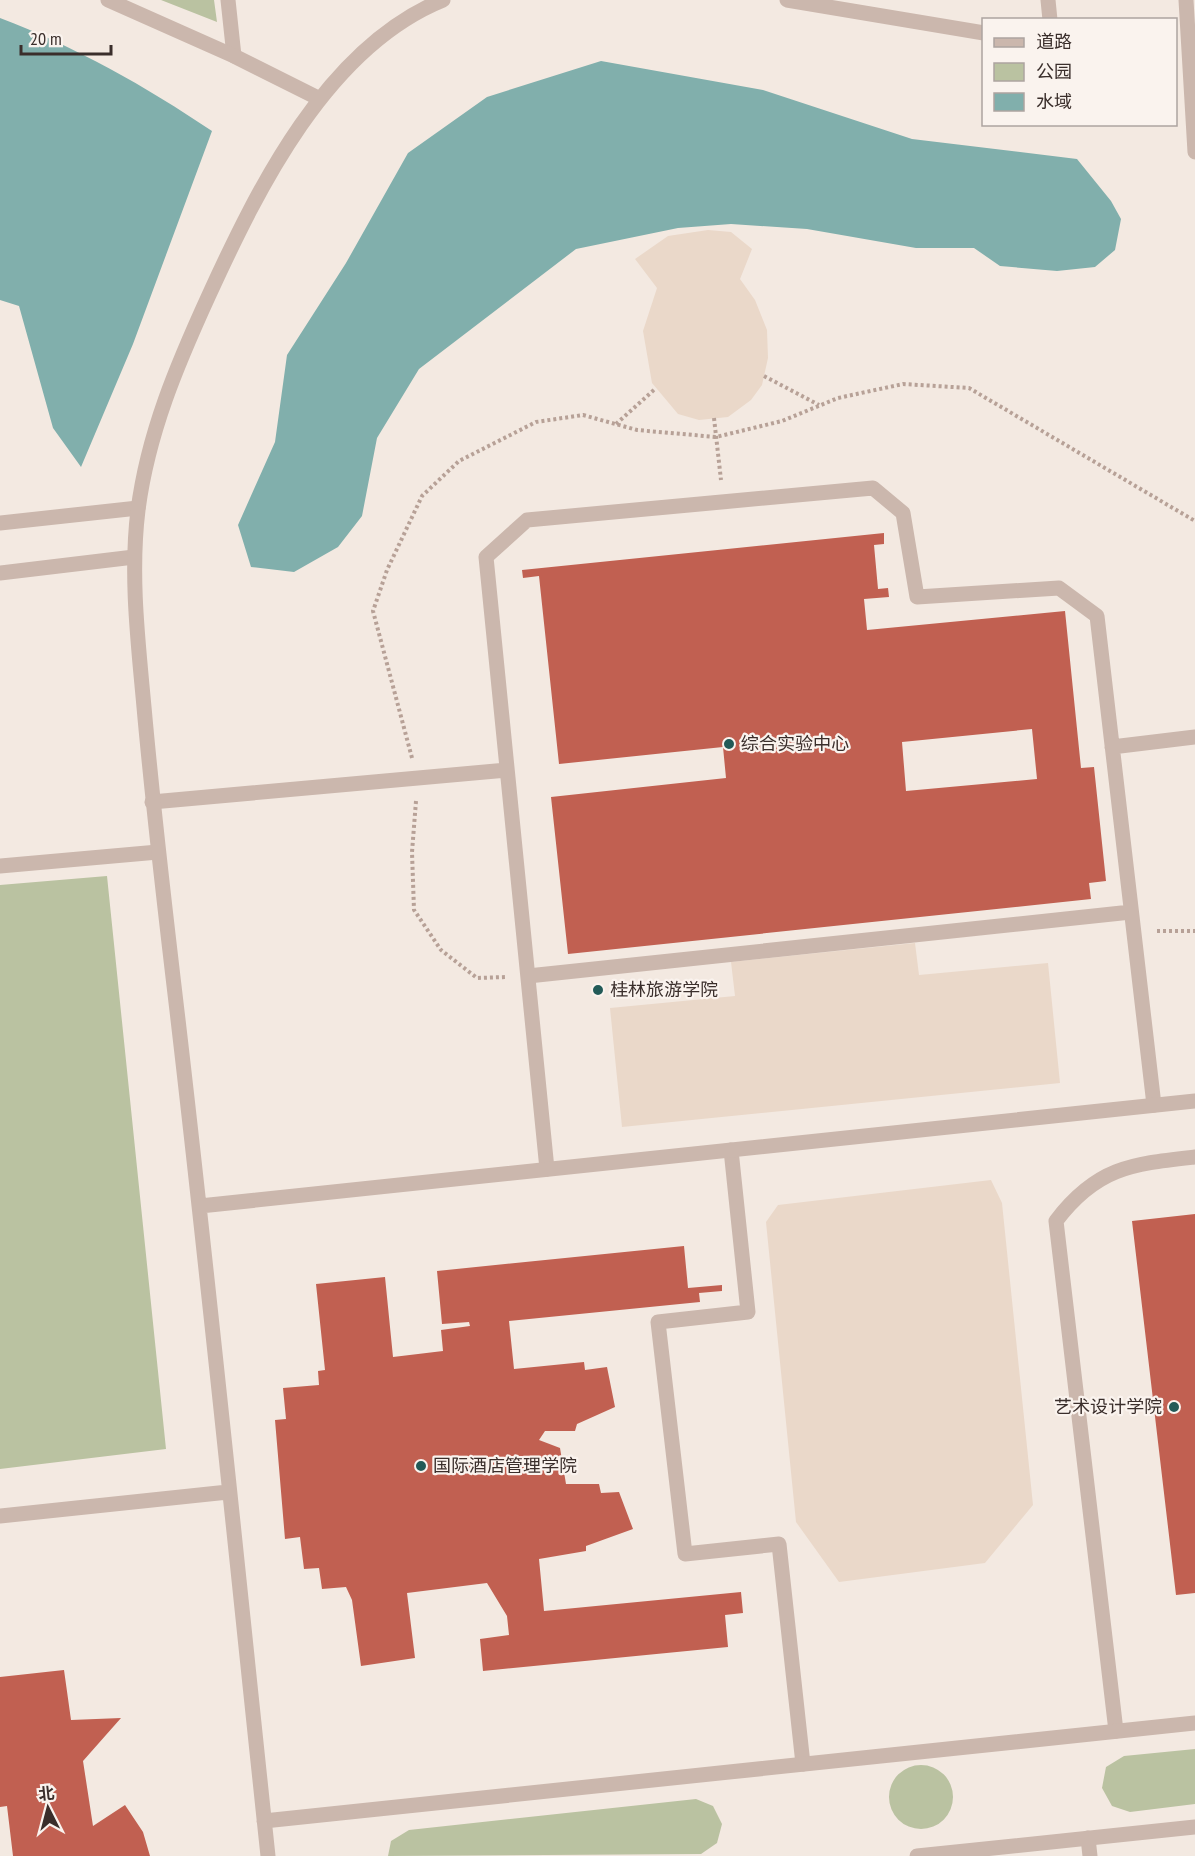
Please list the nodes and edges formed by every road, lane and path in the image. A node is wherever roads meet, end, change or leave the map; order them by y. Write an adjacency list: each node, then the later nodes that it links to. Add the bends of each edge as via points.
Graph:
1 (108, 0): 9 (street)
2 (228, 0): 9 (street)
3 (443, 0): 11 (street, via 387,32)
4 (1048, 0): 7 (street)
5 (1186, 0): 10 (street)
6 (797, 1): 8 (street)
7 (1050, 18)
8 (982, 33)
9 (234, 56): 11 (street)
10 (1183, 67): 12 (street)
11 (320, 99): 20 (street, via 285,150 232,246 176,367 151,441)
12 (1195, 152)
13 (764, 376): 15 (path)
14 (656, 388): 17 (path)
15 (819, 406): 18 (path, via 782,421); 21 (path, via 903,384 969,388)
16 (714, 418): 18 (path)
17 (616, 424): 18 (path, via 637,430); 28 (path, via 583,415 536,422 459,460 422,496 387,570 373,611)
18 (716, 436): 19 (path)
19 (724, 502): 26 (street, via 873,488 903,513 917,597 1059,588 1097,616); 27 (street, via 527,520 486,557)
20 (138, 508): 22 (street); 23 (street)
21 (1195, 521)
22 (0, 523)
23 (134, 557): 24 (street); 29 (street)
24 (0, 573)
25 (1195, 737): 26 (street)
26 (1112, 747): 32 (street)
27 (507, 770): 28 (street); 35 (street)
28 (415, 778): 29 (street); 35 (path, via 414,910 441,950 477,978)
29 (152, 802): 30 (street)
30 (158, 852): 31 (street); 41 (street)
31 (0, 866)
32 (1131, 912): 34 (street); 35 (street, via 824,949)
33 (1195, 931): 34 (path)
34 (1133, 932): 37 (street)
35 (528, 976): 40 (street)
36 (1195, 1101): 37 (street)
37 (1154, 1105): 38 (street)
38 (731, 1150): 40 (street); 46 (street, via 748,1312 658,1322 685,1554 779,1544)
39 (1195, 1157): 45 (street, via 1124,1167 1075,1196 1056,1221)
40 (547, 1169): 41 (street)
41 (200, 1206): 42 (street)
42 (228, 1492): 43 (street); 47 (street)
43 (0, 1516)
44 (1195, 1723): 45 (street)
45 (1116, 1731): 46 (street)
46 (803, 1764): 47 (street)
47 (264, 1821): 50 (street)
48 (1195, 1827): 49 (street)
49 (1088, 1838): 51 (street); 52 (street)
50 (268, 1856)
51 (917, 1856)
52 (1090, 1856)

